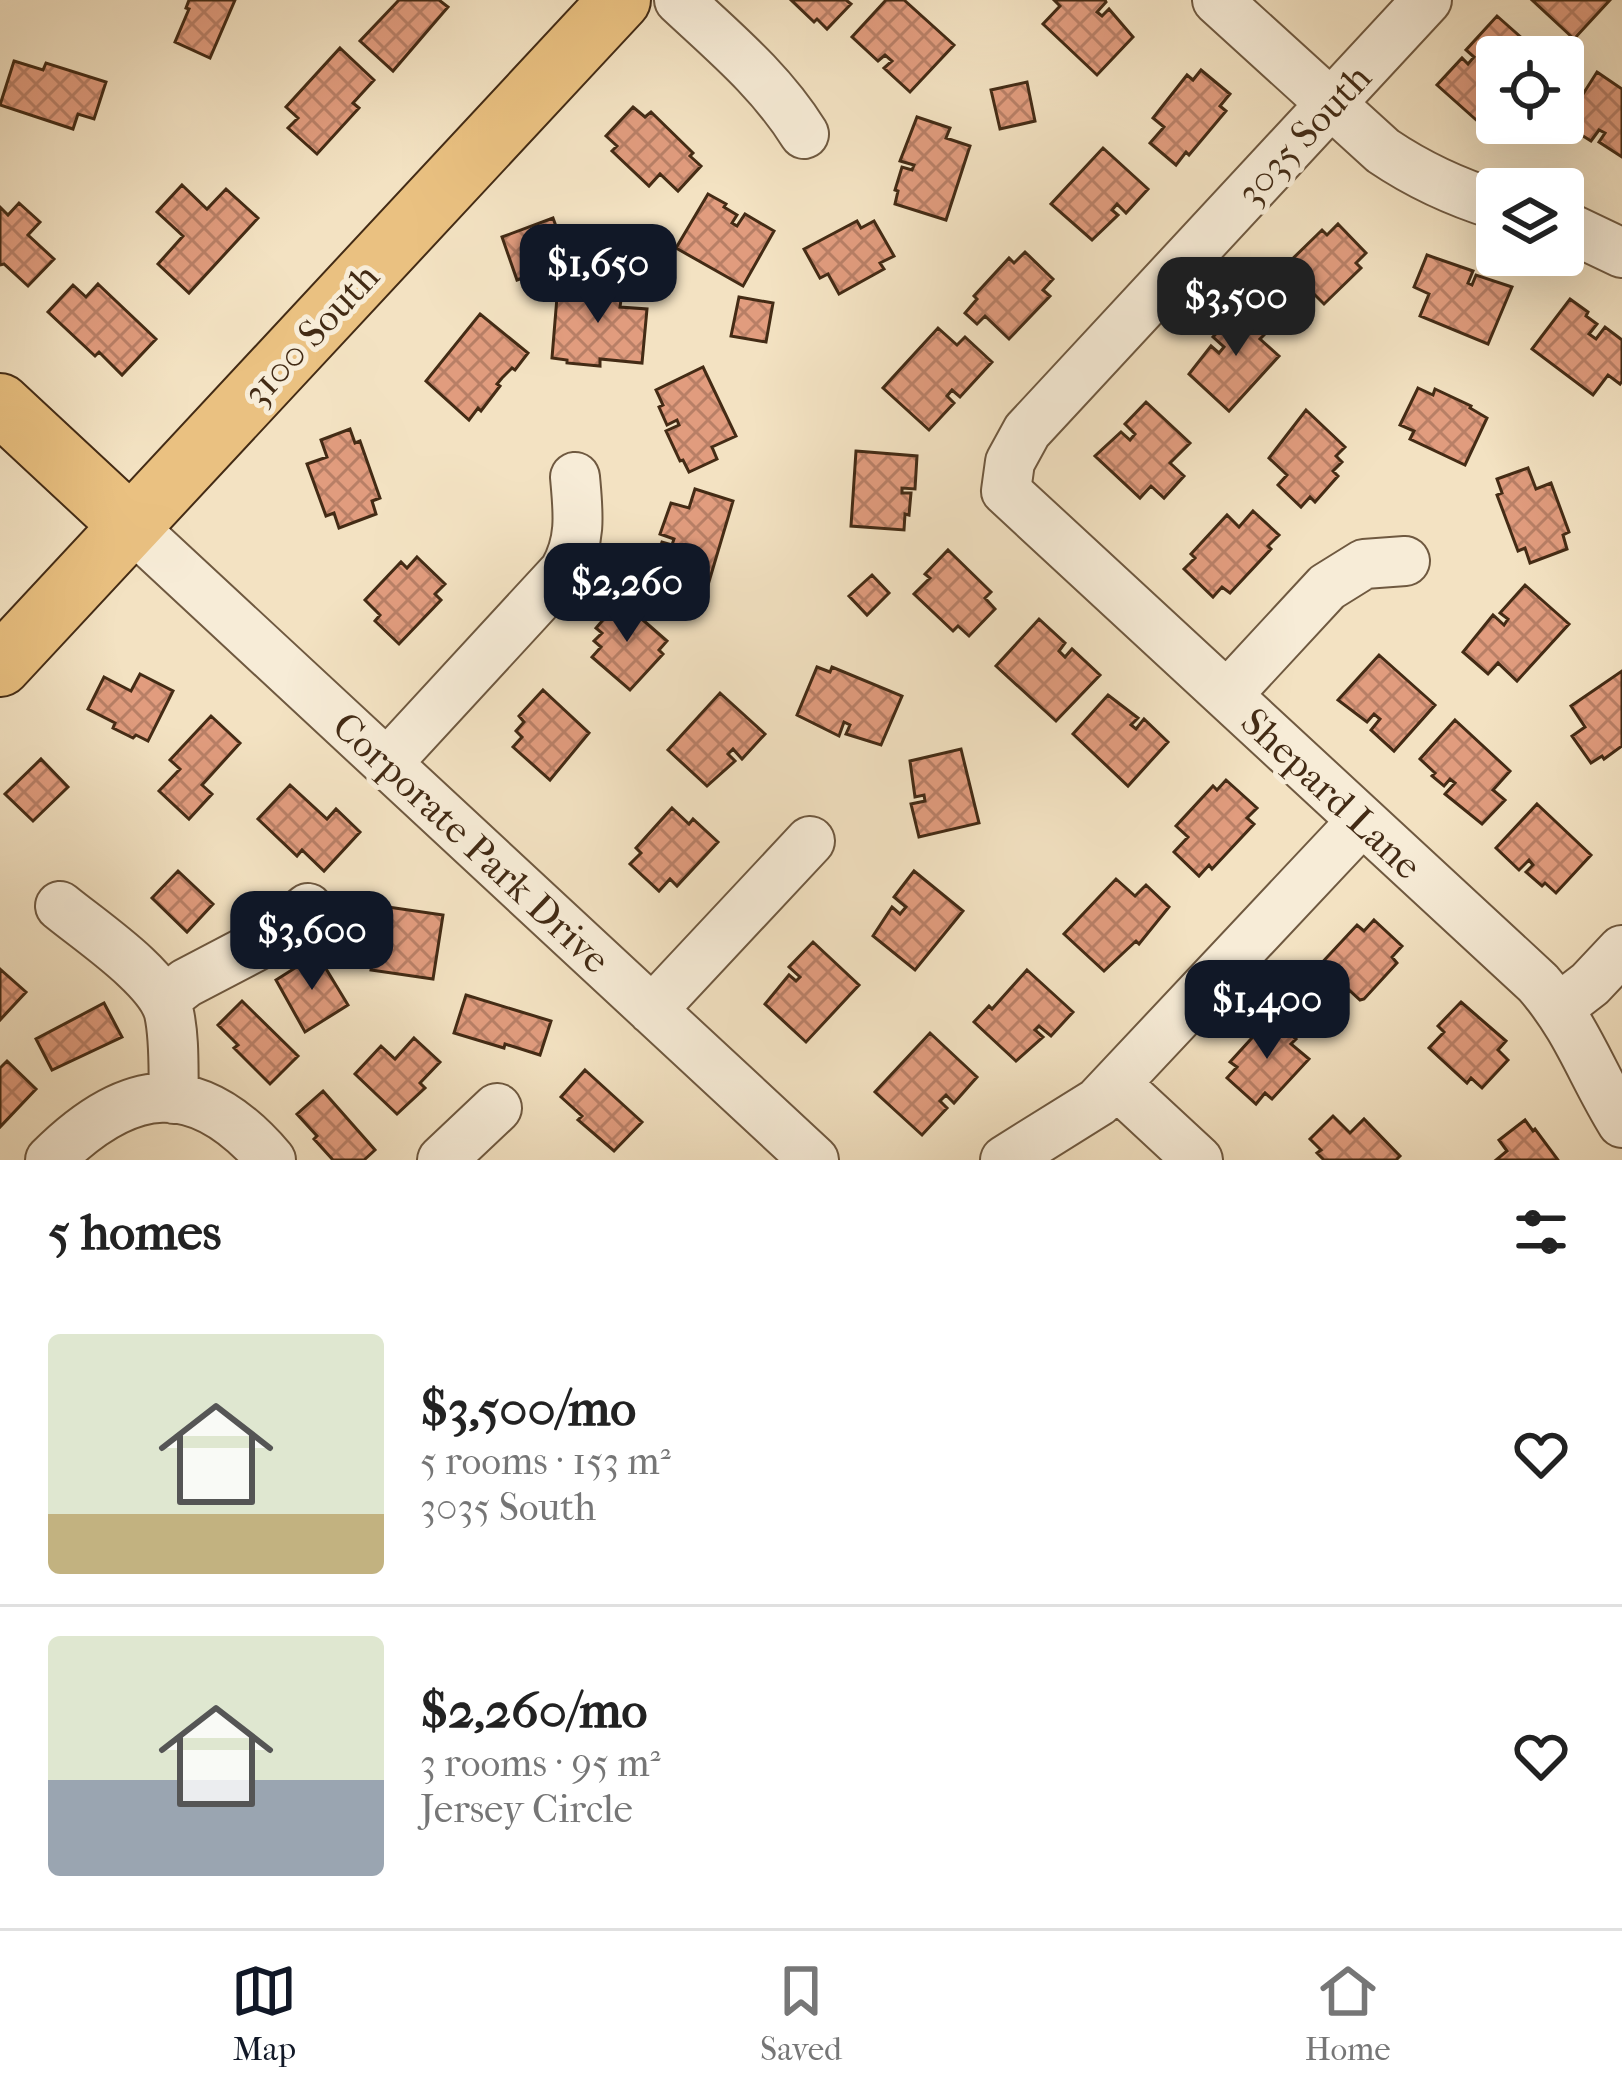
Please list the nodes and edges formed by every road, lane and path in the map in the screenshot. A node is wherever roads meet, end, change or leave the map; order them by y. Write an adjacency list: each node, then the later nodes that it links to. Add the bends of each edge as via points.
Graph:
1 (620, 0): 13 (main road, 3100 South)
2 (679, 0): 6 (street, via 760,76)
3 (1216, 0): 5 (street)
4 (1427, 0): 5 (street, 3035 South)
5 (1330, 105): 7 (street, via 1414,171); 12 (street, 3035 South, via 1027,431)
6 (804, 134)
7 (1476, 198)
8 (1584, 235): 9 (street)
9 (1622, 253)
10 (0, 404): 13 (main road)
11 (575, 477): 17 (street, via 577,540 564,571)
12 (1006, 491): 16 (street, Shepard Lane)
13 (130, 525): 15 (main road, 3100 South); 17 (street, Corporate Park Drive)
14 (1405, 561): 16 (street, via 1364,564 1327,587)
15 (0, 666)
16 (1227, 695): 18 (street, Shepard Lane)
17 (387, 763): 25 (street, Corporate Park Drive)
18 (1362, 821): 24 (street, Shepard Lane); 26 (street)
19 (809, 841): 25 (street)
20 (60, 906): 23 (street)
21 (308, 908): 23 (street)
22 (1622, 950): 24 (street)
23 (164, 1000): 27 (street)
24 (1559, 1008): 29 (street, Shepard Lane)
25 (652, 1010): 33 (street, Corporate Park Drive)
26 (1116, 1084): 34 (street); 35 (street)
27 (173, 1100): 30 (street, via 110,1111); 31 (street, via 231,1119)
28 (496, 1108): 32 (street)
29 (1622, 1123)
30 (50, 1160)
31 (272, 1160)
32 (442, 1160)
33 (814, 1160)
34 (1005, 1160)
35 (1198, 1160)

